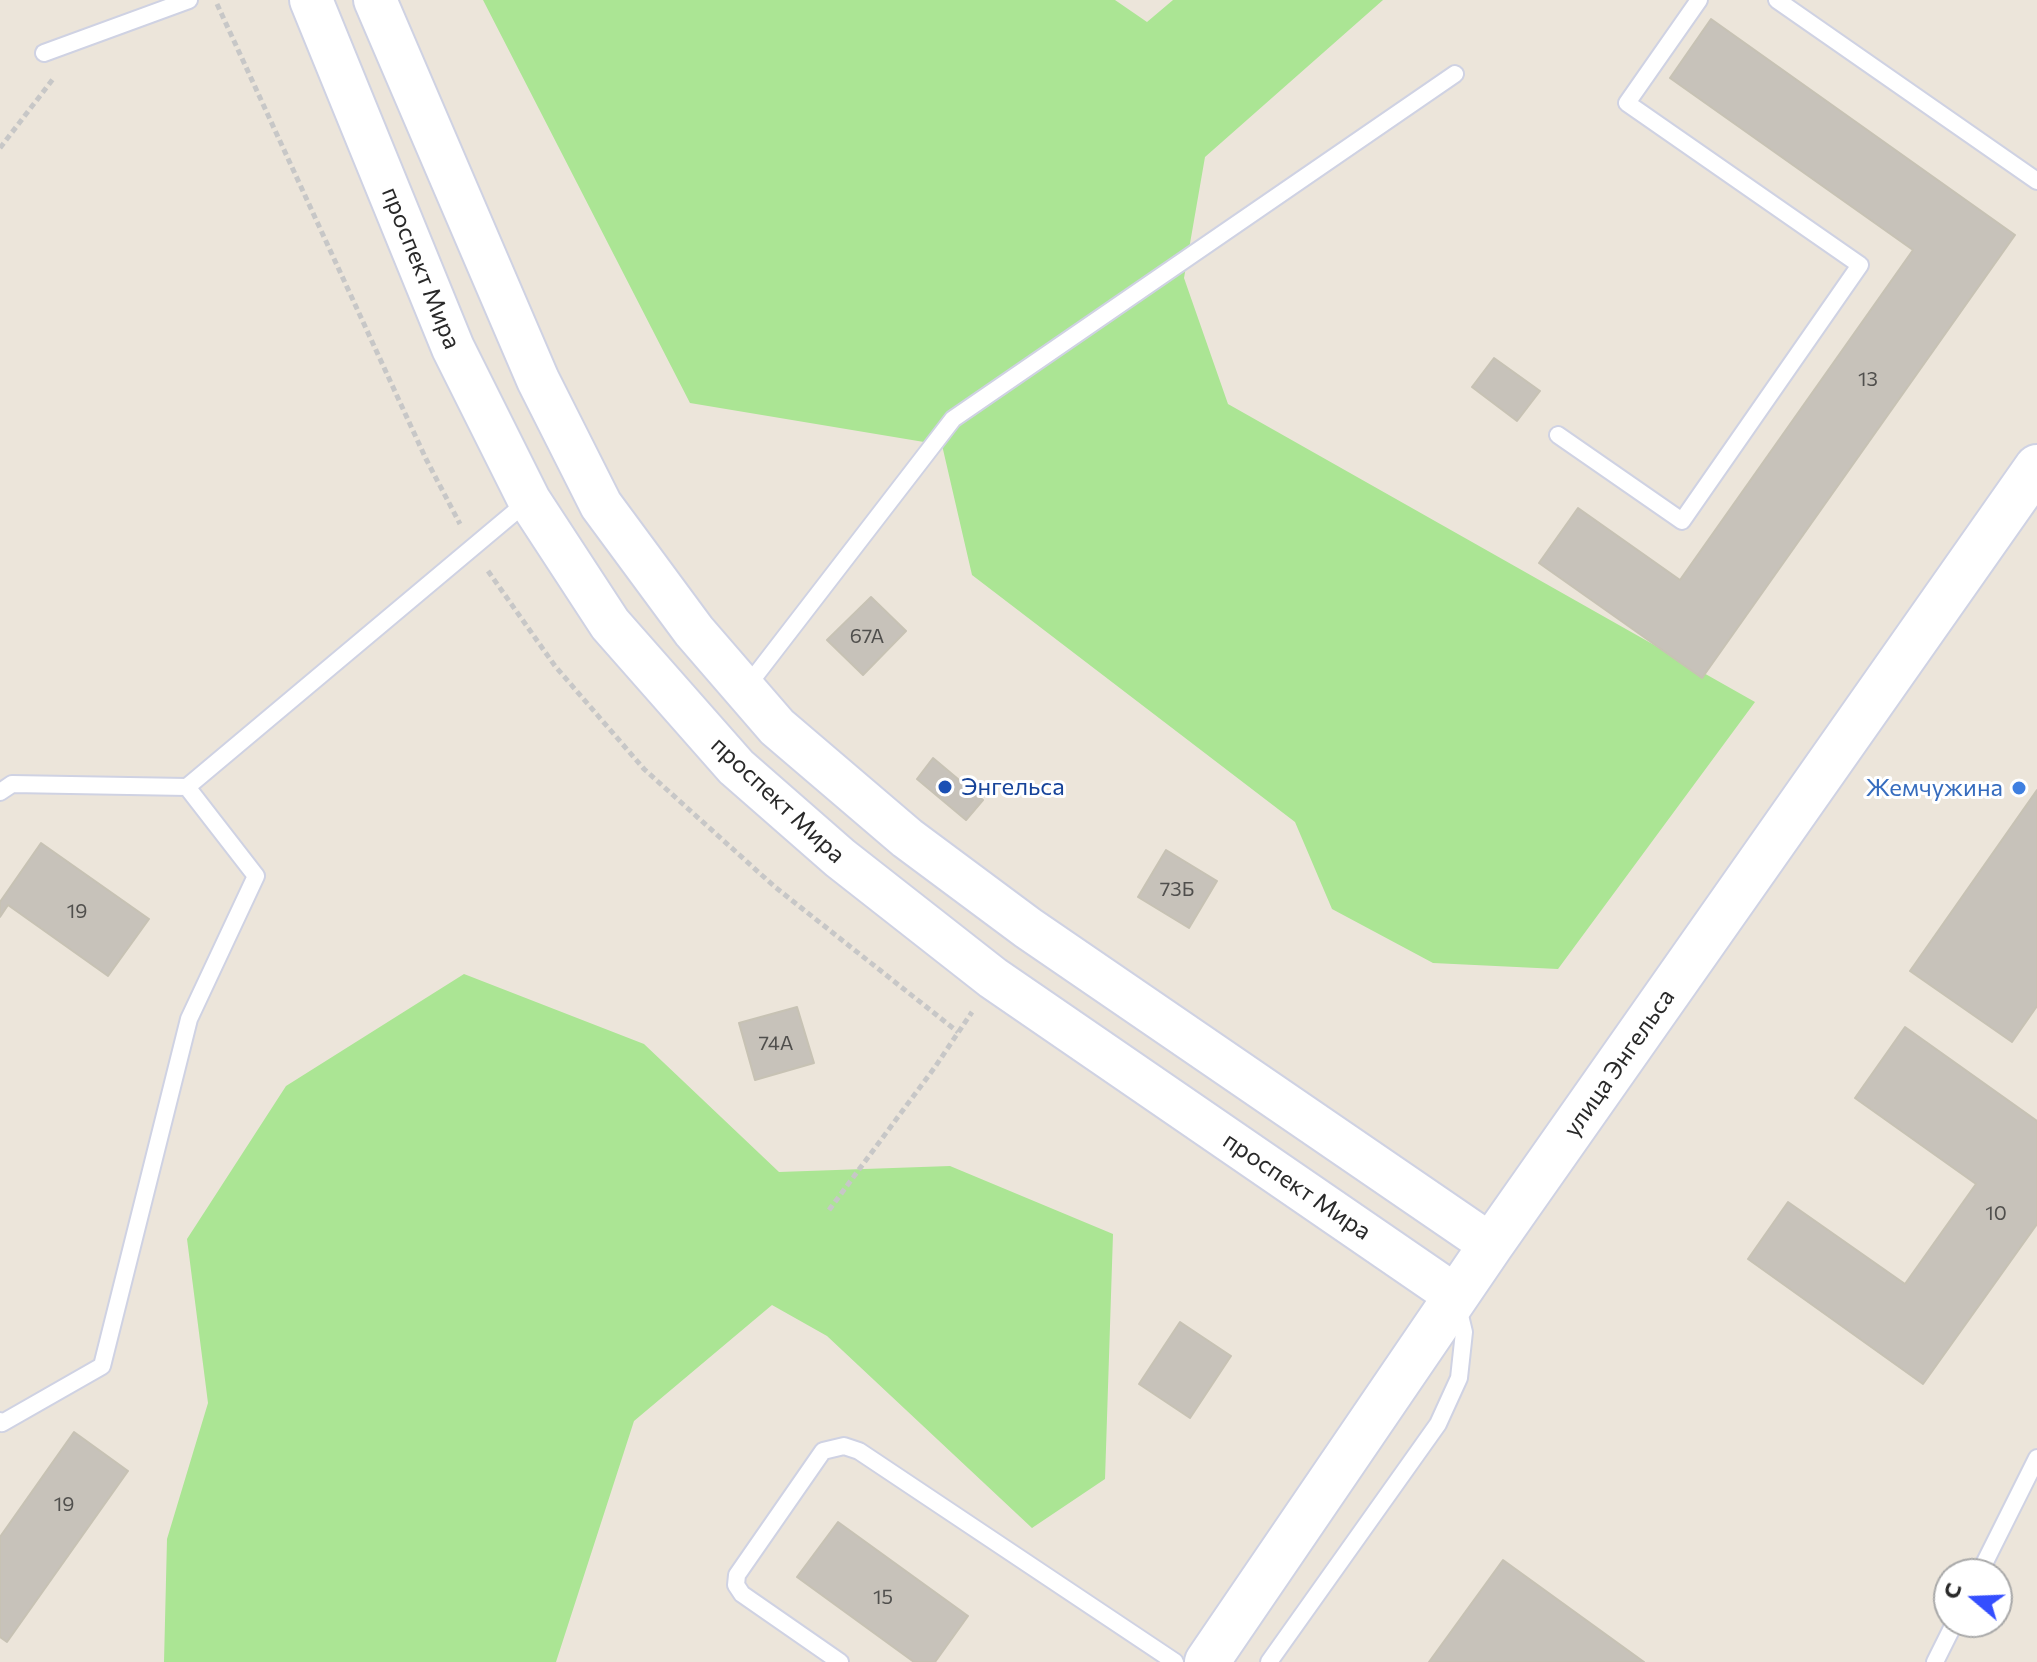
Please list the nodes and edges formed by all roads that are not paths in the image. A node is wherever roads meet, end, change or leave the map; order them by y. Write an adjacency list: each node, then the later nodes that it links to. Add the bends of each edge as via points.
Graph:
1 (189, 0): 6 (lane)
2 (311, 0): 11 (street, проспект Мира, via 453,348)
3 (375, 0): 12 (street, via 538,380 601,505 694,631)
4 (1699, 0): 9 (lane, via 1627,103 1860,265 1682,521)
5 (1777, 0): 8 (lane)
6 (44, 53)
7 (1455, 74): 12 (lane, via 953,419)
8 (2037, 181)
9 (1558, 435)
10 (2037, 467): 15 (main road, улица Энгельса)
11 (529, 500): 13 (lane); 16 (street, проспект Мира, via 610,624 736,767 840,858 993,978)
12 (745, 690): 15 (street, via 777,727 907,838 1028,928)
13 (187, 787): 14 (lane, via 12,784); 17 (lane, via 256,876 189,1019 102,1366)
14 (0, 792)
15 (1491, 1245): 16 (main road, улица Энгельса)
16 (1456, 1296): 23 (main road, улица Энгельса); 24 (lane, via 1464,1332 1459,1378 1438,1424)
17 (0, 1421)
18 (2037, 1458): 19 (lane)
19 (1987, 1558)
20 (1947, 1638): 25 (lane)
21 (840, 1662): 22 (lane, via 736,1585 737,1575 823,1451 844,1446 859,1451)
22 (1175, 1662)
23 (1207, 1662)
24 (1269, 1662)
25 (1935, 1662)

